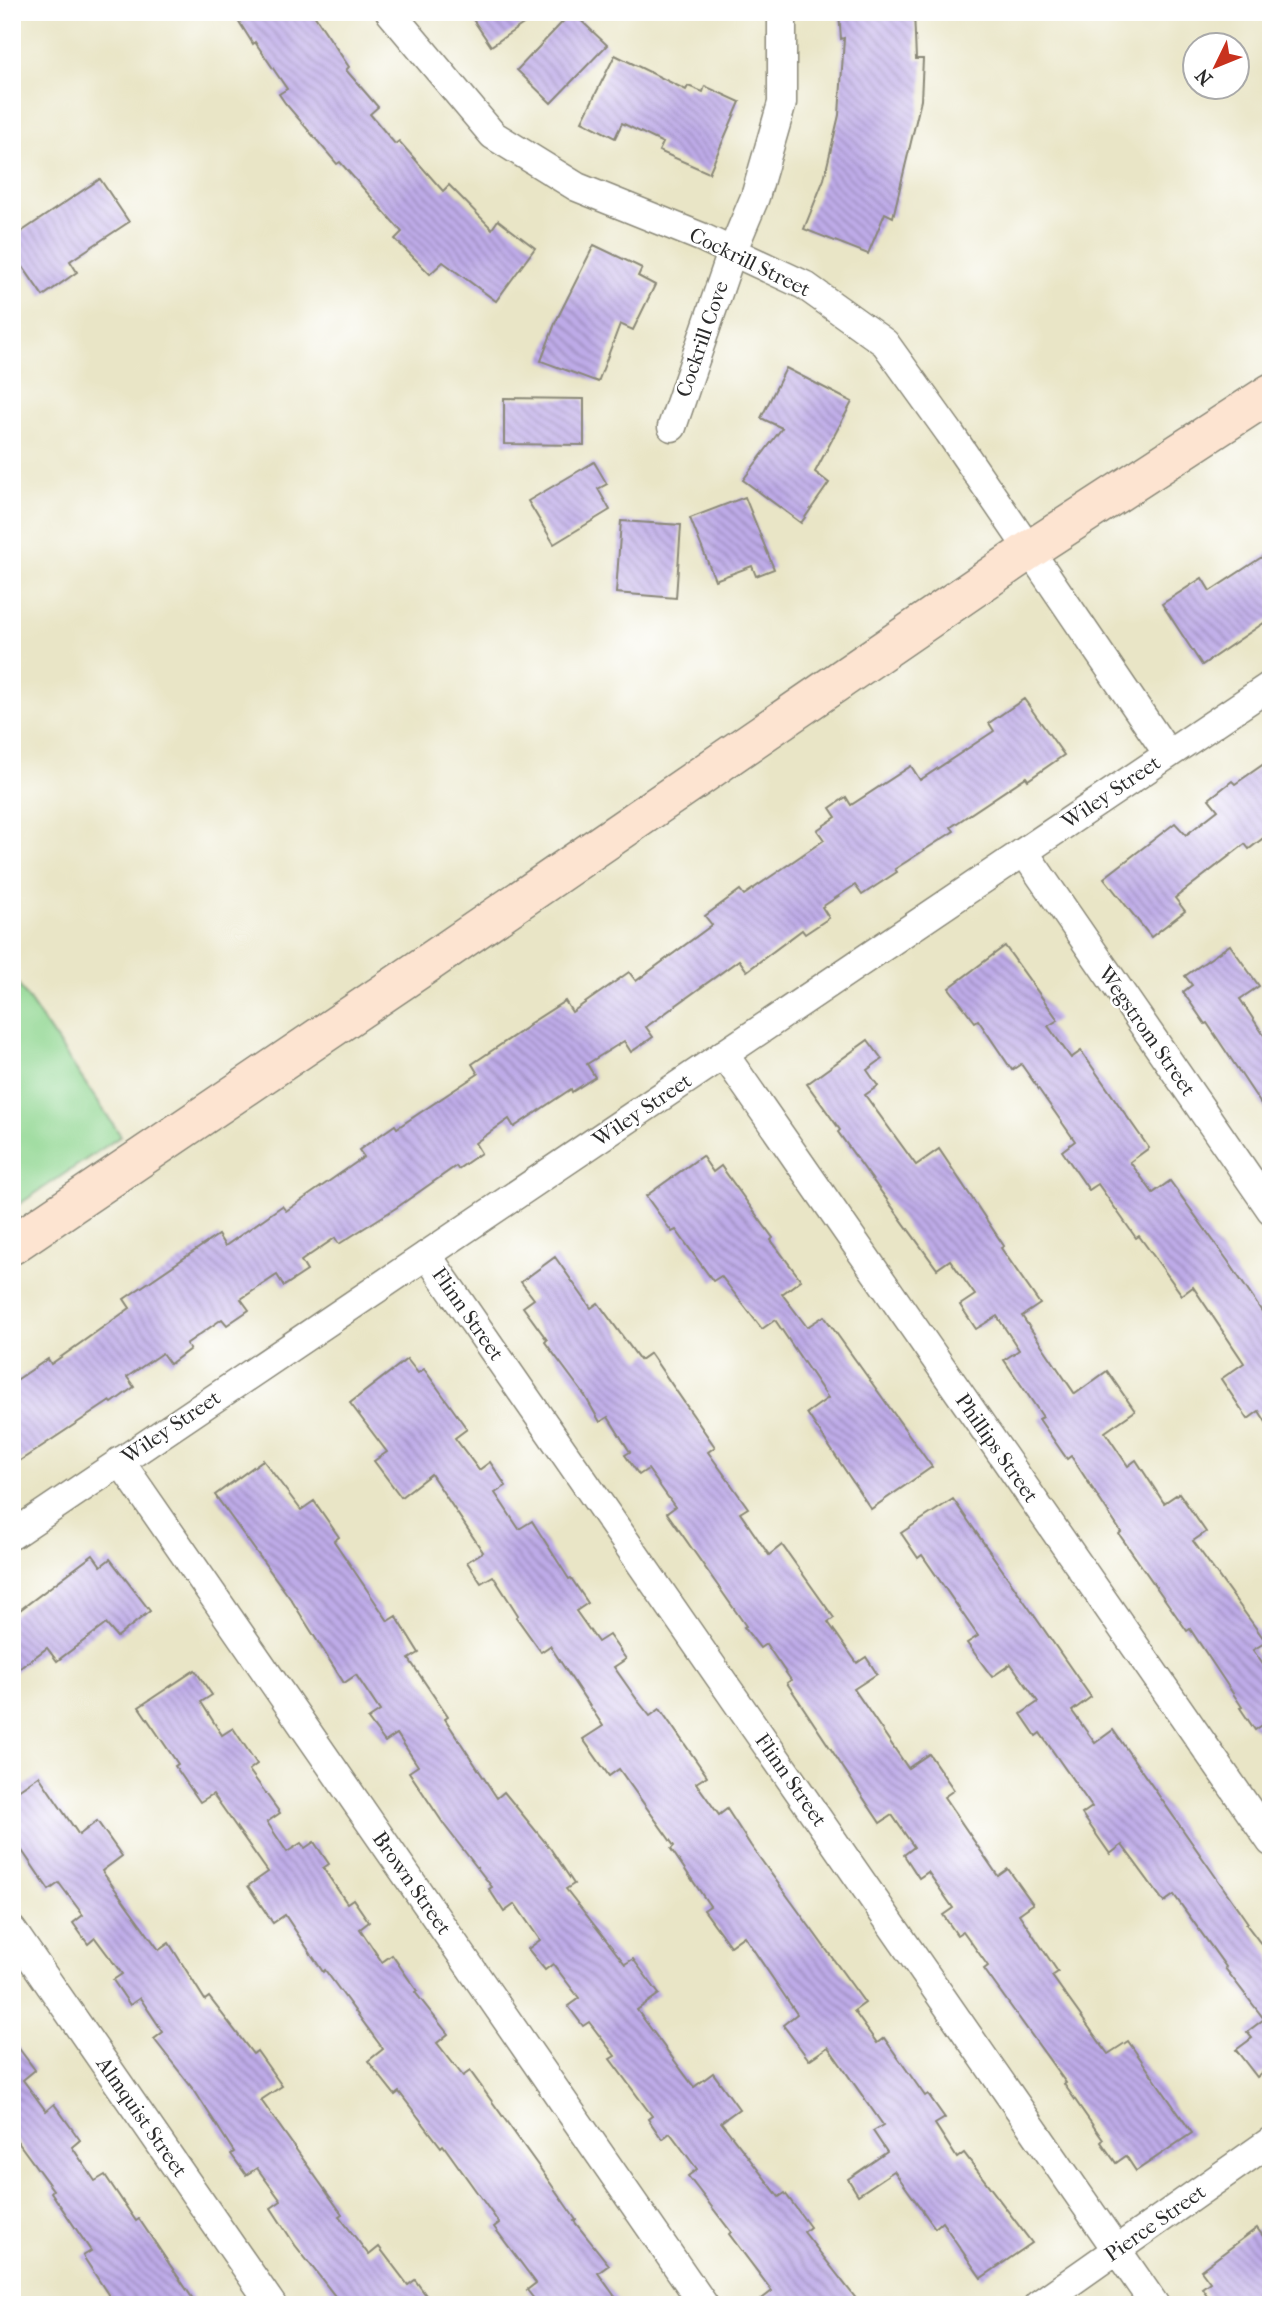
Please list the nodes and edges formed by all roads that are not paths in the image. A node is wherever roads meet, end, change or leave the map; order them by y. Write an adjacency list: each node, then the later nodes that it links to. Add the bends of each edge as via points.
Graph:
1 (390, 12): 3 (street, Cockrill Street, via 493,135 577,187)
2 (782, 12): 3 (street, Cockrill Cove, via 782,103 755,197)
3 (732, 252): 5 (street, Cockrill Cove); 6 (street, Cockrill Street, via 804,285 884,343)
4 (1271, 393): 6 (main road)
5 (672, 427)
6 (1028, 551): 8 (street, Cockrill Street); 12 (main road)
7 (1271, 685): 8 (street, Wiley Street)
8 (1168, 754): 9 (street, Wiley Street)
9 (1024, 852): 10 (street, Wiley Street); 11 (street, Wegstrom Street)
10 (723, 1054): 13 (street, Wiley Street); 16 (street, Phillips Street)
11 (1271, 1210)
12 (12, 1245)
13 (427, 1255): 14 (street, Wiley Street); 19 (street, Flinn Street)
14 (120, 1461): 15 (street, Wiley Street); 21 (street, Brown Street)
15 (12, 1535)
16 (1271, 1842)
17 (12, 1930): 20 (street, Almquist Street)
18 (1271, 2141): 19 (street, Pierce Street)
19 (1117, 2249): 22 (street, Pierce Street); 23 (street, Flinn Street)
20 (272, 2305)
21 (704, 2305)
22 (1038, 2305)
23 (1156, 2305)

